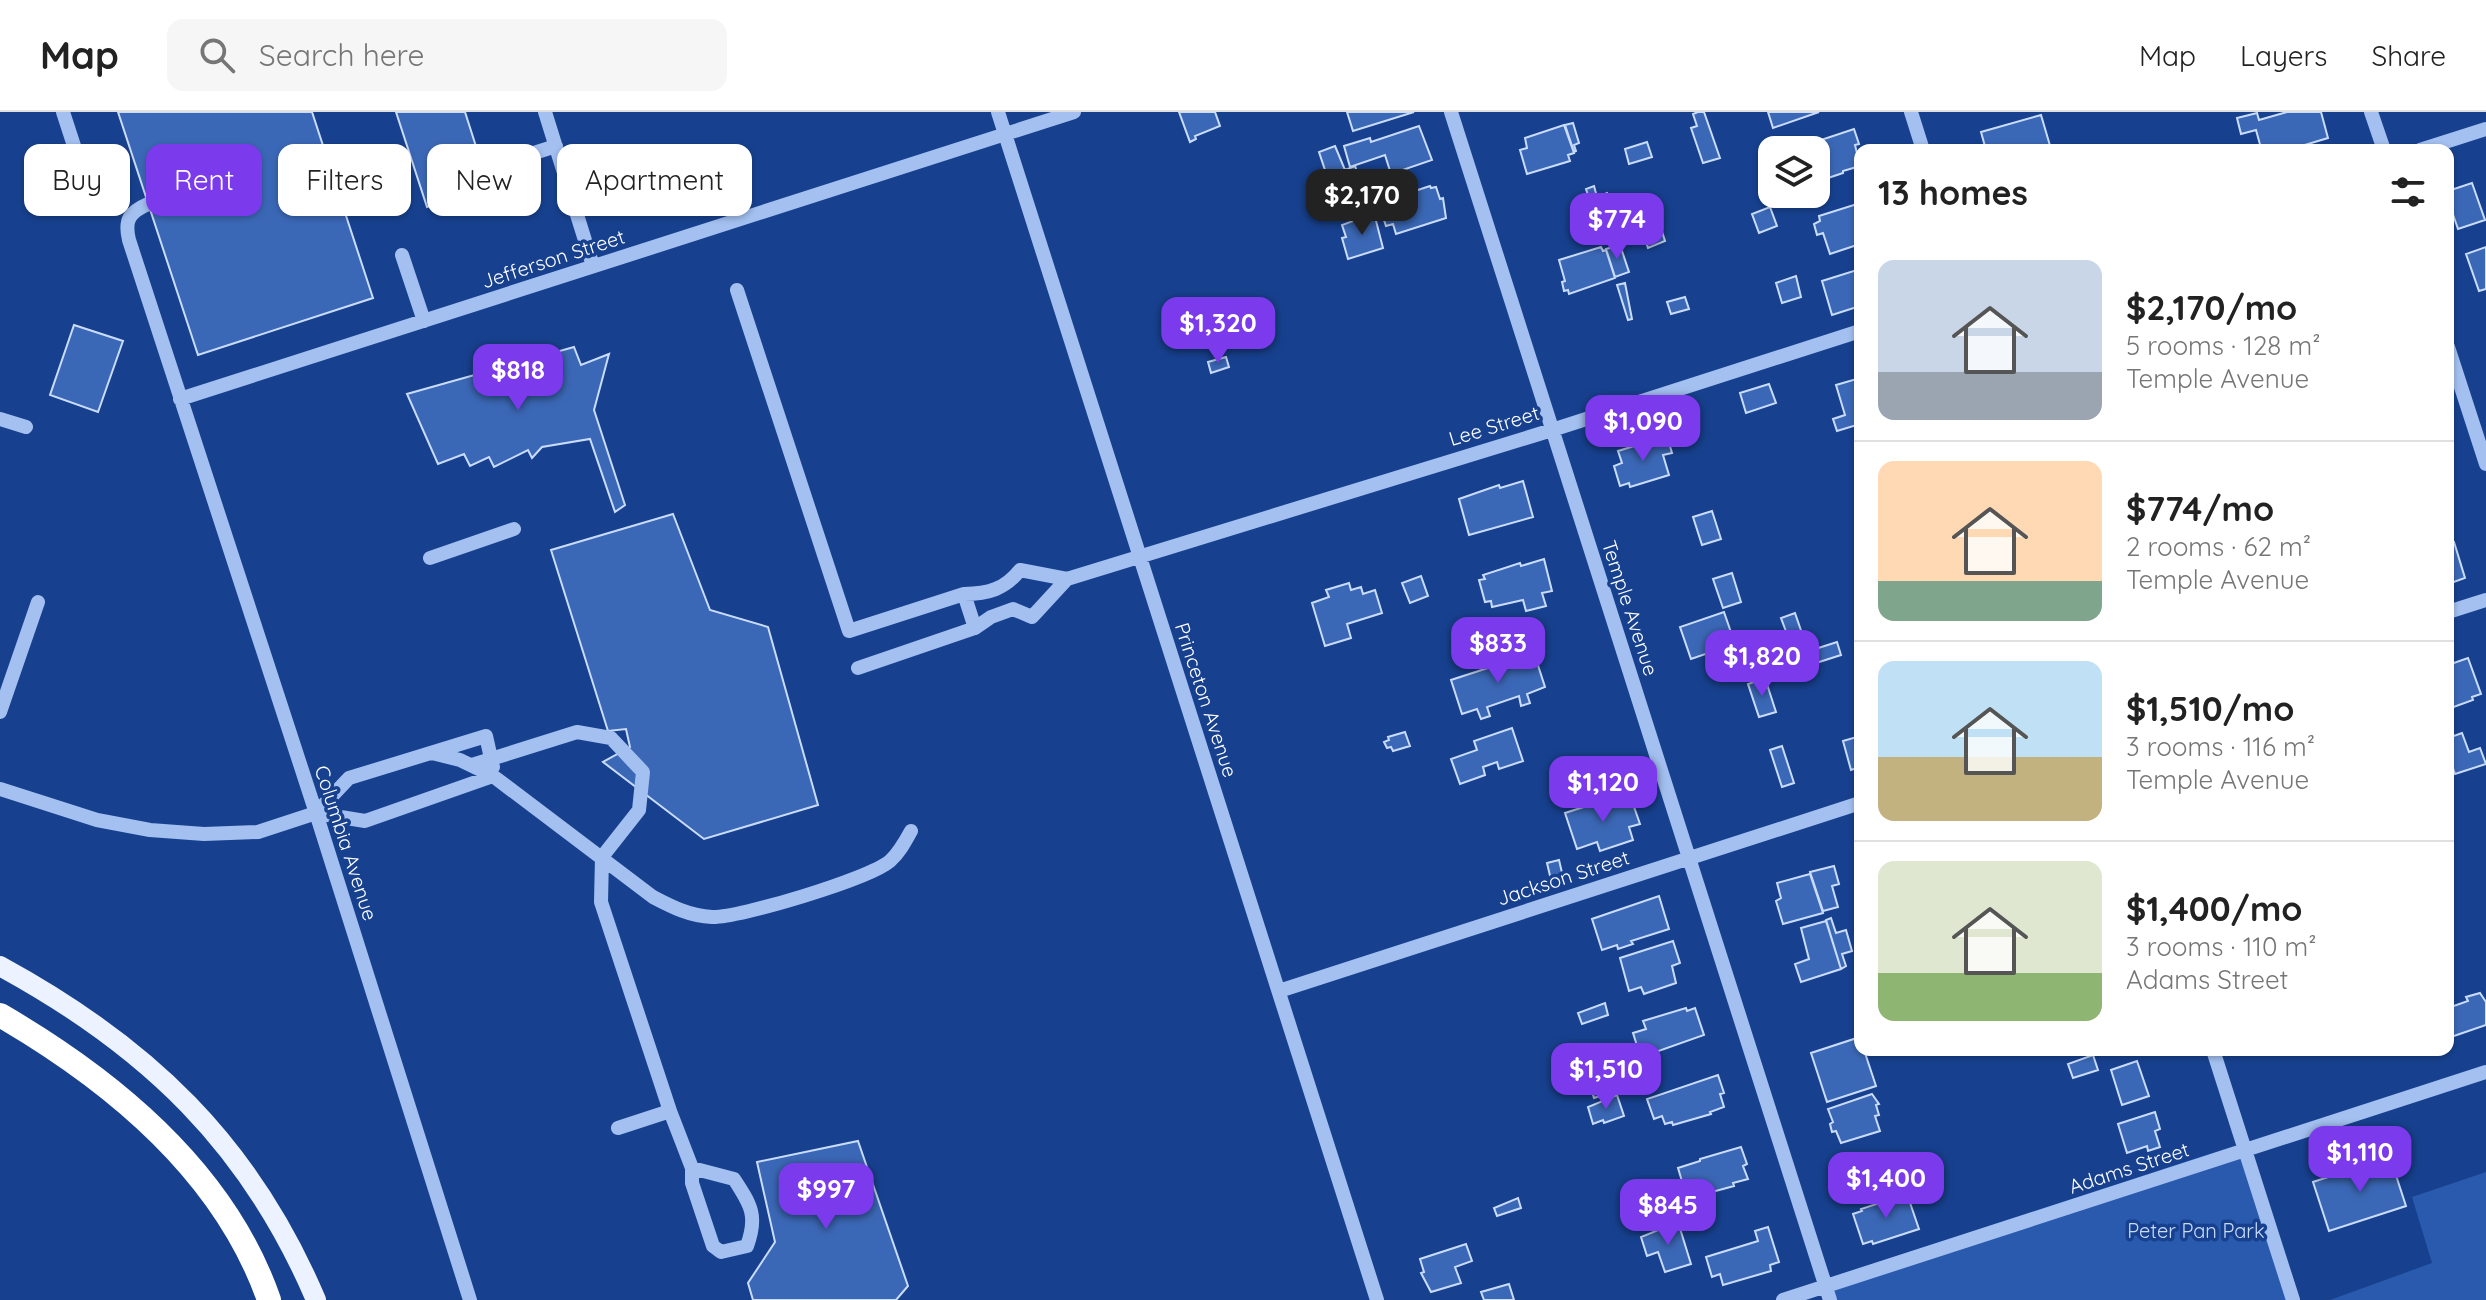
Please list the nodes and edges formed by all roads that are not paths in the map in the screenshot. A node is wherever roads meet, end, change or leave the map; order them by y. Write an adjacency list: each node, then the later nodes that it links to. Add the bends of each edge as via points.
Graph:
1 (63, 112): 10 (street)
2 (545, 112): 14 (street)
3 (998, 112): 9 (street, Princeton Avenue)
4 (1074, 112): 9 (street, Jefferson Street)
5 (1451, 112): 26 (street, Temple Avenue)
6 (1911, 112): 11 (street)
7 (2371, 112): 12 (street)
8 (2486, 129): 13 (street)
9 (1005, 134): 18 (street, Jefferson Street); 29 (street, Princeton Avenue)
10 (73, 144)
11 (1921, 144)
12 (2382, 144)
13 (2439, 144)
14 (556, 146): 15 (street); 18 (street)
15 (541, 151)
16 (146, 205): 23 (street, Columbia Avenue, via 133,211 126,227)
17 (402, 255): 20 (street)
18 (593, 266): 20 (street, Jefferson Street)
19 (737, 290): 32 (street, via 849,631)
20 (424, 321): 23 (street, Jefferson Street)
21 (1854, 333): 26 (street, Lee Street)
22 (2454, 365): 27 (street)
23 (180, 399): 45 (street, Columbia Avenue)
24 (0, 419): 25 (street)
25 (26, 427)
26 (1552, 430): 29 (street, Lee Street); 48 (street, Temple Avenue)
27 (2486, 464)
28 (514, 529): 30 (street)
29 (1139, 556): 31 (street, Lee Street); 50 (street, Princeton Avenue)
30 (430, 558)
31 (1067, 579): 32 (street, via 1020,570 1008,585); 36 (street, via 1032,617 1013,609)
32 (964, 594): 36 (street)
33 (2486, 600): 35 (street)
34 (38, 602): 38 (street)
35 (2454, 610)
36 (975, 628): 37 (street)
37 (858, 668)
38 (0, 712)
39 (432, 753): 40 (street, via 486,736); 41 (street); 45 (street, via 349,778)
40 (493, 758): 41 (street); 42 (street); 47 (street, via 577,732 611,738 643,772 639,810)
41 (472, 765): 42 (street)
42 (493, 776): 45 (street, via 365,821); 47 (street)
43 (0, 789): 45 (street, via 97,820 150,830 258,832)
44 (1854, 805): 48 (street, Jackson Street)
45 (316, 813): 61 (street, Columbia Avenue)
46 (911, 831): 47 (street, via 890,861 876,869 746,913 718,917 670,906)
47 (602, 857): 54 (street, via 601,902)
48 (1689, 859): 50 (street, Jackson Street); 58 (street, Temple Avenue)
49 (0, 966): 60 (main road, via 106,1032 190,1103 279,1222)
50 (1279, 991): 62 (street, Princeton Avenue)
51 (0, 1015): 59 (highway, via 81,1066 141,1114 190,1167 231,1223)
52 (2215, 1056): 56 (street)
53 (2486, 1072): 56 (street, Adams Street)
54 (670, 1111): 55 (street); 57 (street)
55 (618, 1128)
56 (2245, 1151): 58 (street, Adams Street); 64 (street)
57 (692, 1168): 57 (street, via 713,1246 721,1252 747,1246 754,1227 749,1201 734,1179)
58 (1828, 1293): 63 (street, Adams Street)
59 (269, 1300)
60 (316, 1300)
61 (470, 1300)
62 (1377, 1300)
63 (1783, 1300)
64 (2293, 1300)

